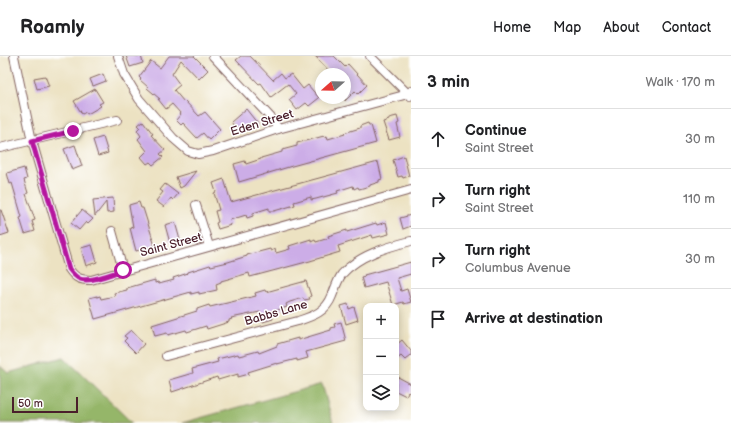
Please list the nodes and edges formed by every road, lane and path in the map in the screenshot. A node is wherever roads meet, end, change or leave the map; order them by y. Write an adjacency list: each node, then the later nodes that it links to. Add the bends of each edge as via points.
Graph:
1 (14, 56): 8 (street)
2 (118, 56): 7 (street, Eden Street, via 124,74 140,99 173,138 188,151 198,154 213,151)
3 (214, 56): 7 (street, via 273,120)
4 (370, 56): 5 (street)
5 (410, 94): 7 (street, Eden Street)
6 (116, 120): 8 (street)
7 (278, 129)
8 (32, 141): 9 (street); 15 (street, Saint Street, via 69,269 81,280 91,280)
9 (0, 148)
10 (411, 190): 14 (street, Saint Street)
11 (196, 206): 14 (street)
12 (112, 231): 15 (street)
13 (411, 241): 16 (street, Babbs Lane, via 387,247 350,267 336,283 328,304 314,316)
14 (209, 246): 15 (street, Saint Street)
15 (123, 270)
16 (166, 356)

